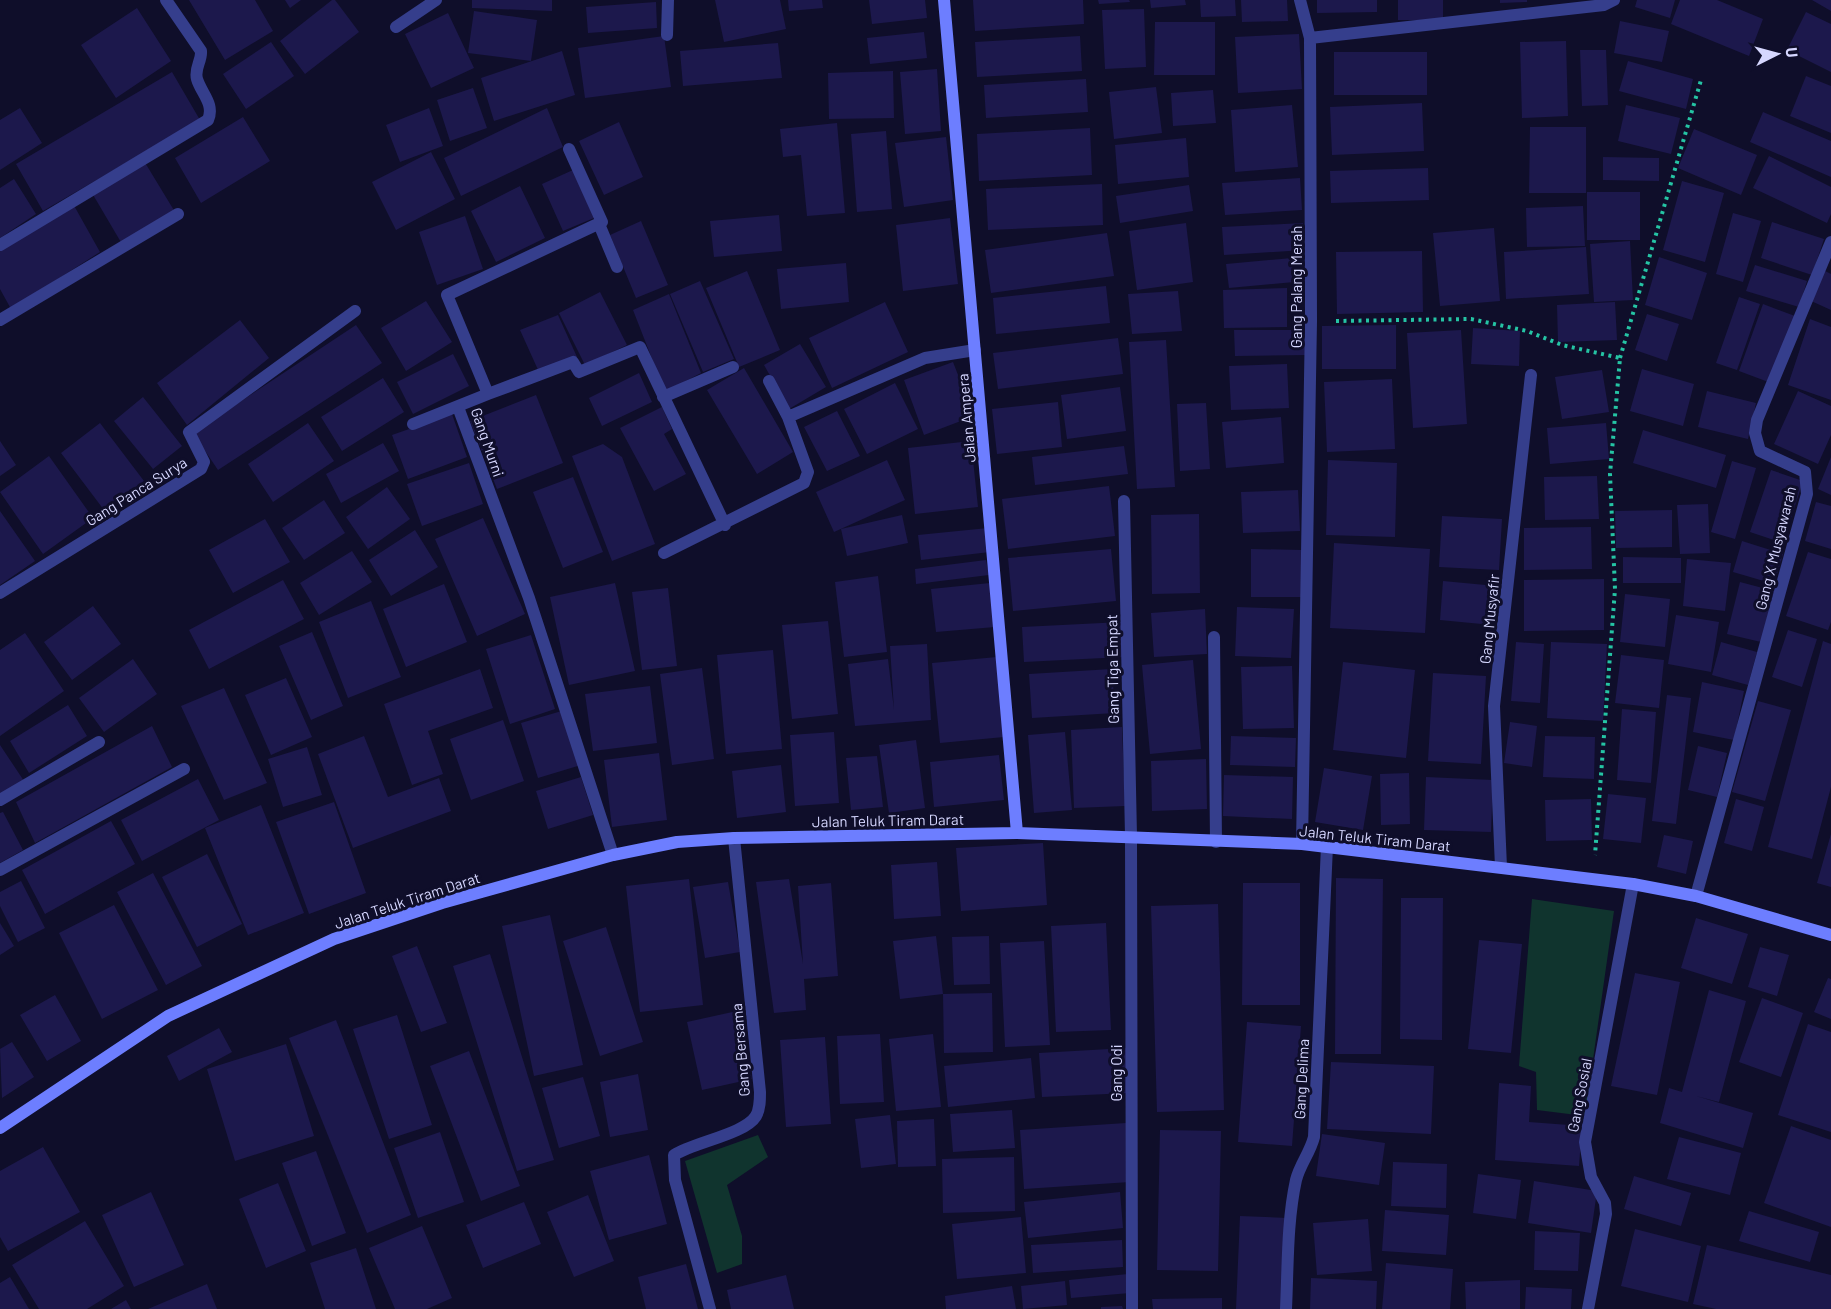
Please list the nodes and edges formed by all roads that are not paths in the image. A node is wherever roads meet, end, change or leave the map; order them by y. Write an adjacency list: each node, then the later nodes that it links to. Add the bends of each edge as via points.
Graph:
1 (166, 0): 14 (street, via 201,51 196,71 209,102 208,120)
2 (436, 0): 7 (street)
3 (668, 0): 8 (street)
4 (944, 0): 18 (street, Jalan Ampera)
5 (1300, 0): 9 (street, Gang Palang Merah)
6 (1614, 0): 9 (street, via 1604,5)
7 (396, 27)
8 (667, 35)
9 (1310, 38): 39 (street, Gang Palang Merah, via 1311,321)
10 (569, 149): 12 (street, via 602,222)
11 (178, 214): 17 (street)
12 (599, 224): 15 (street); 22 (street, Gang Murni, via 447,295)
13 (1831, 242): 45 (street, Gang X Musyawarah, via 1757,420 1755,433 1760,450 1805,472 1806,494)
14 (0, 245)
15 (617, 267)
16 (355, 311): 30 (street, Gang Panca Surya, via 189,432 203,459 201,469)
17 (2, 315)
18 (975, 350): 25 (street, via 925,358); 35 (street, Jalan Ampera)
19 (733, 367): 23 (street)
20 (1531, 375): 42 (street, Gang Musyafir, via 1494,706)
21 (769, 381): 25 (street)
22 (488, 394): 23 (street, via 573,362 579,372 640,347); 24 (street, Gang Murni)
23 (663, 397): 28 (street)
24 (458, 407): 26 (street); 41 (street, Gang Murni, via 529,598)
25 (788, 417): 28 (street, via 808,478 800,486)
26 (413, 424)
27 (1124, 501): 36 (street, Gang Tiga Empat)
28 (725, 525): 29 (street)
29 (664, 553)
30 (0, 593)
31 (1214, 637): 38 (street)
32 (99, 742): 34 (street)
33 (184, 769): 43 (street)
34 (0, 800)
35 (1017, 833): 36 (street, Jalan Teluk Tiram Darat); 37 (street, Jalan Teluk Tiram Darat)
36 (1131, 836): 38 (street, Jalan Teluk Tiram Darat); 49 (street, Gang Odi)
37 (734, 838): 41 (street, Jalan Teluk Tiram Darat, via 677,842); 48 (street, Gang Bersama, via 759,1109 747,1125 674,1155 675,1180)
38 (1215, 842): 39 (street, Jalan Teluk Tiram Darat)
39 (1302, 844): 40 (street, Jalan Teluk Tiram Darat)
40 (1326, 846): 42 (street, Jalan Teluk Tiram Darat); 50 (street, Gang Delima, via 1314,1137 1296,1179)
41 (613, 855): 47 (street, Jalan Teluk Tiram Darat, via 442,903 334,939 168,1017)
42 (1501, 867): 44 (street, Jalan Teluk Tiram Darat)
43 (0, 870)
44 (1633, 884): 45 (street, Jalan Teluk Tiram Darat); 51 (street, Gang Sosial, via 1586,1142 1586,1159 1606,1214)
45 (1696, 896): 46 (street, Jalan Teluk Tiram Darat)
46 (1831, 935)
47 (0, 1128)
48 (710, 1309)
49 (1132, 1309)
50 (1286, 1309)
51 (1588, 1309)

